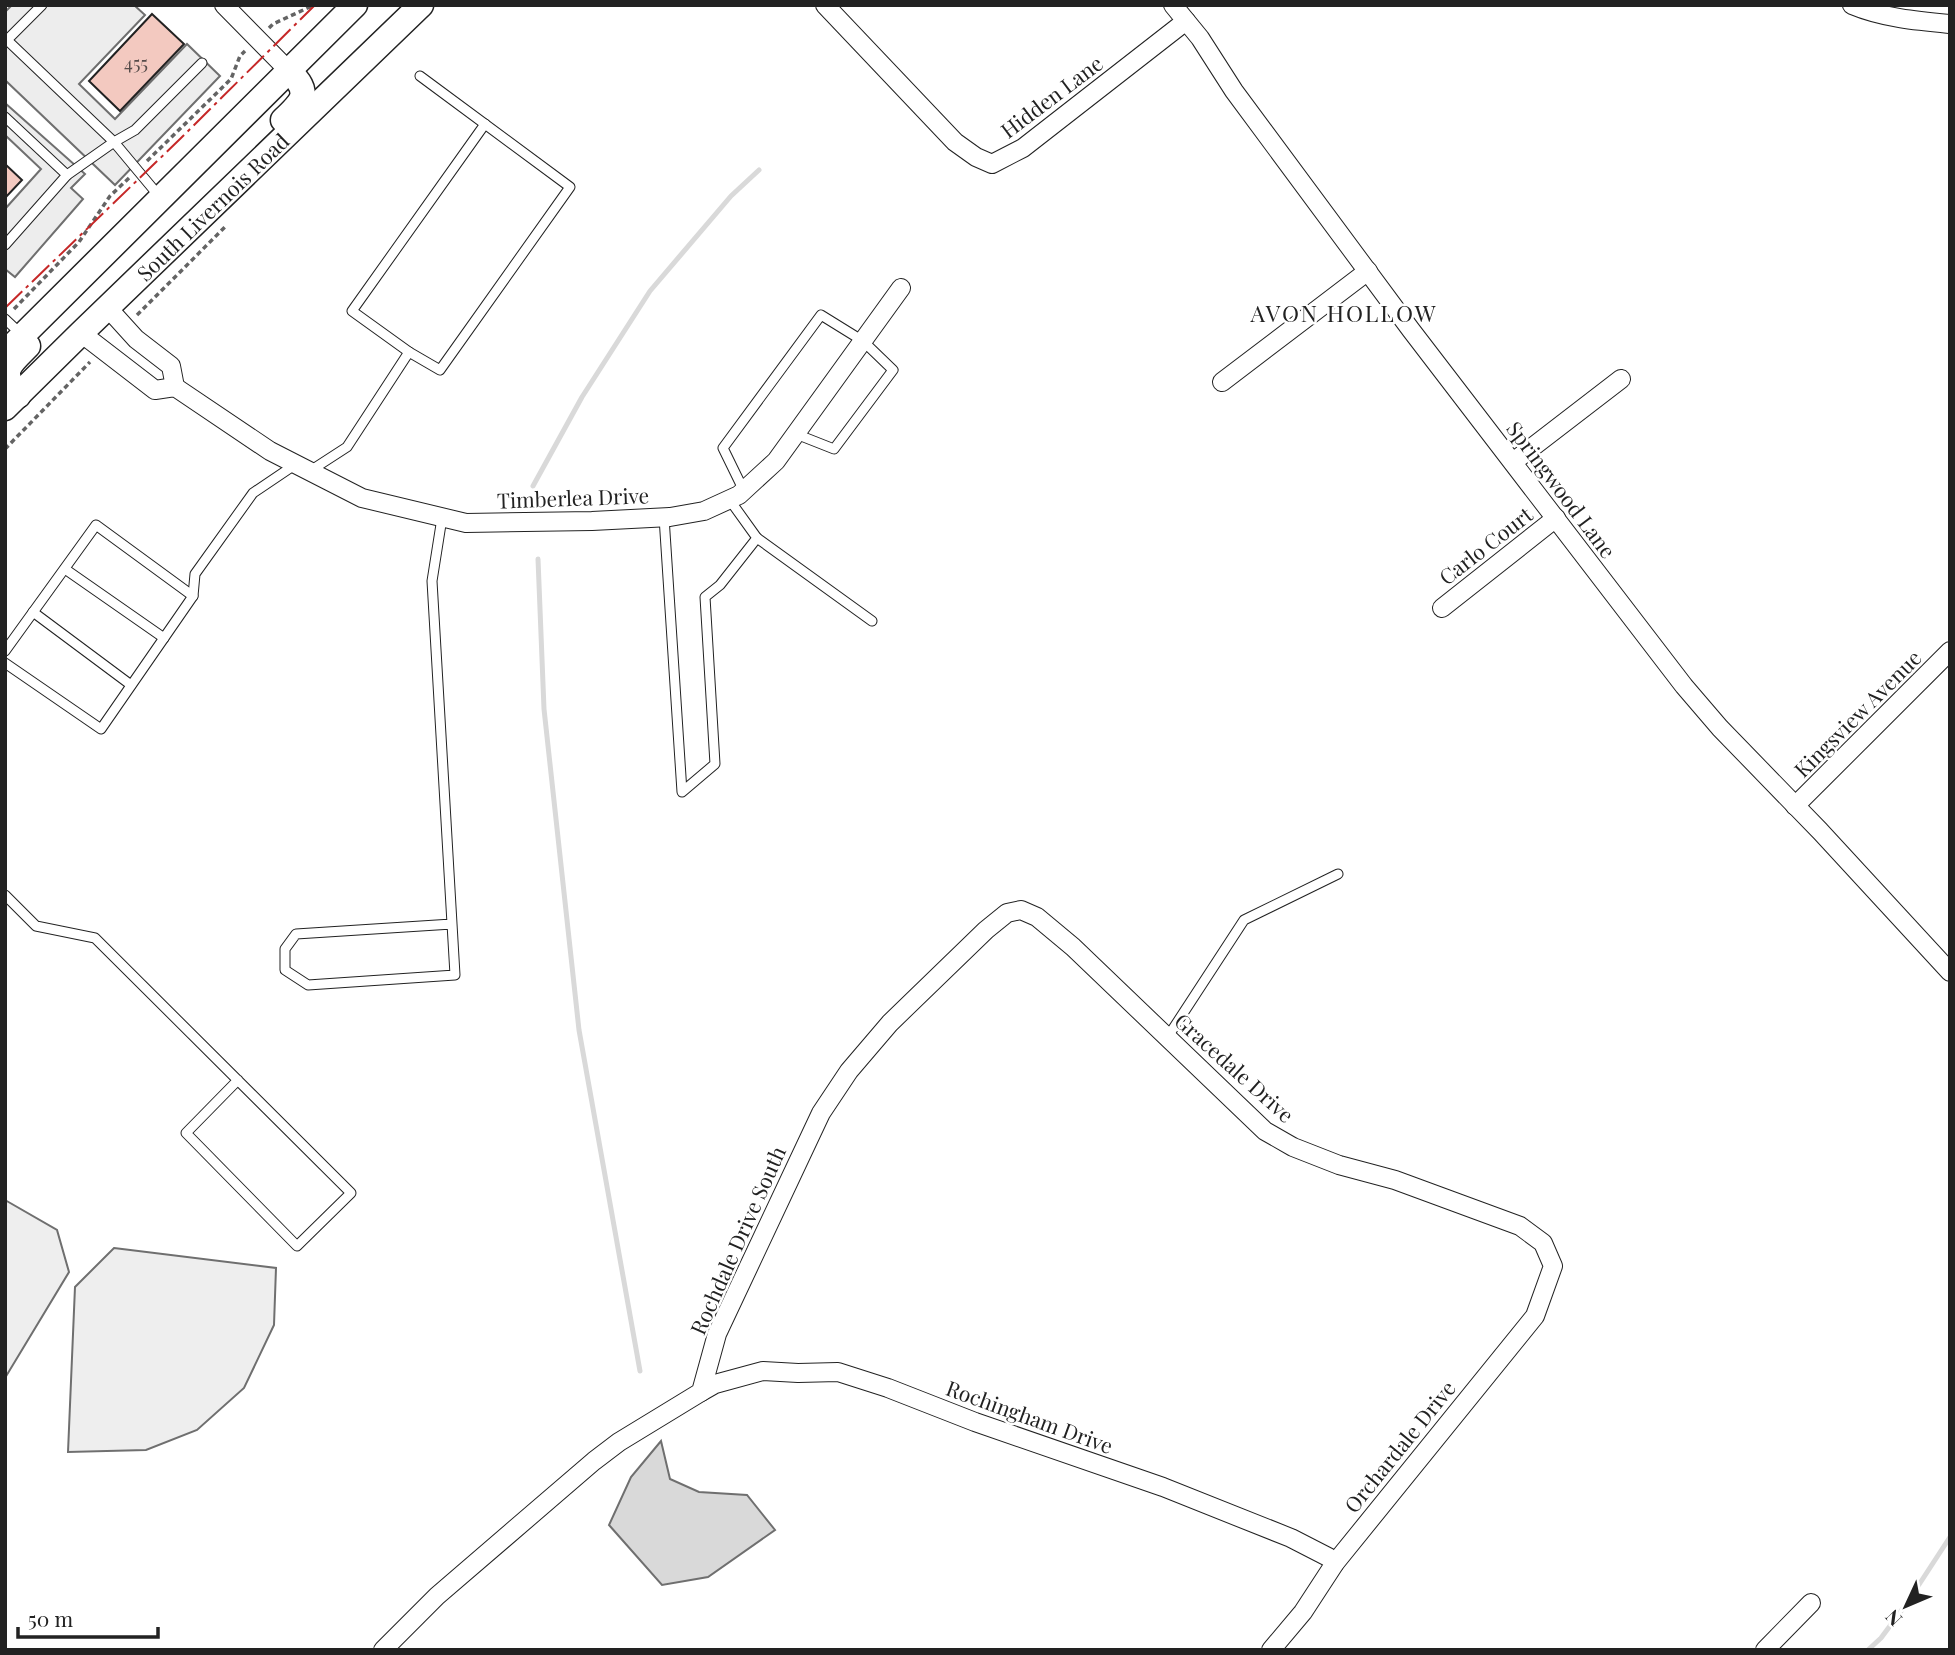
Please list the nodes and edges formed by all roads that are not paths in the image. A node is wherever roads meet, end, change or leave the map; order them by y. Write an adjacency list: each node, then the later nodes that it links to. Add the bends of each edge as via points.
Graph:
1 (42, 5): 15 (lane, via 7,40)
2 (224, 5): 11 (street)
3 (355, 5): 11 (main road, South Livernois Road)
4 (421, 5): 19 (main road, South Livernois Road)
5 (825, 5): 8 (street, Hidden Lane, via 955,142 992,164 1023,148)
6 (1173, 5): 8 (street, Springwood Lane)
7 (1852, 5): 9 (street, via 1915,21)
8 (1186, 21): 20 (street, Springwood Lane)
9 (1950, 24)
10 (202, 63): 15 (lane, via 135,130)
11 (289, 71): 17 (main road, South Livernois Road); 19 (main road, via 304,92 300,103 167,231)
12 (420, 76): 14 (lane)
13 (5, 117): 16 (lane)
14 (485, 124): 27 (lane, via 352,311); 27 (lane, via 570,187 440,370)
15 (114, 142): 16 (lane); 17 (lane)
16 (67, 175): 18 (lane)
17 (161, 198): 25 (main road, South Livernois Road, via 106,253 96,280)
18 (5, 245)
19 (150, 267): 22 (main road, South Livernois Road)
20 (1368, 271): 30 (street); 34 (street, Springwood Lane)
21 (901, 288): 26 (street, Timberlea Drive)
22 (107, 307): 24 (main road, South Livernois Road); 31 (street, Timberlea Drive, via 136,339 171,366)
23 (5, 319): 25 (lane)
24 (81, 333): 31 (street, Timberlea Drive, via 155,390); 32 (main road, South Livernois Road)
25 (27, 340): 28 (main road); 32 (main road, via 6,373)
26 (863, 341): 33 (street, Timberlea Drive); 33 (lane, via 893,370 834,449); 36 (lane, via 821,315 723,448)
27 (409, 352): 35 (lane, via 347,447)
28 (5, 353)
29 (1621, 379): 34 (street)
30 (1222, 382)
31 (175, 387): 35 (street, Timberlea Drive)
32 (12, 402)
33 (796, 434): 36 (street, Timberlea Drive, via 776,461)
34 (1513, 462): 39 (street, Springwood Lane)
35 (303, 468): 38 (street, Timberlea Drive, via 362,498); 42 (lane, via 253,492 195,574)
36 (736, 495): 37 (street, Timberlea Drive, via 704,510); 40 (lane)
37 (664, 517): 38 (street, Timberlea Drive, via 466,523); 40 (lane, via 682,792 715,764 705,597)
38 (443, 518): 55 (lane, via 432,581)
39 (1556, 518): 43 (street, Carlo Court); 51 (street, Springwood Lane, via 1684,686)
40 (757, 538): 45 (lane)
41 (65, 569): 42 (lane, via 96,525); 44 (lane); 46 (lane)
42 (193, 596): 46 (lane)
43 (1442, 608)
44 (33, 612): 47 (lane); 50 (lane)
45 (872, 621)
46 (164, 638): 50 (lane)
47 (5, 651)
48 (1950, 652): 51 (street, Kingsview Avenue)
49 (5, 663): 50 (lane, via 100,729)
50 (131, 685)
51 (1795, 806): 56 (street, Springwood Lane)
52 (1338, 874): 57 (lane, via 1244,920)
53 (5, 895): 58 (lane, via 36,926 95,938)
54 (1021, 909): 57 (street, Gracedale Drive, via 1073,947); 60 (street, Rochdale Drive South, via 986,930 890,1023 821,1113 717,1334)
55 (452, 924): 55 (lane, via 455,975 308,985 285,970 285,949 296,934)
56 (1950, 972)
57 (1167, 1038): 59 (street, Gracedale Drive, via 1265,1131 1339,1165 1395,1180 1520,1226 1543,1243)
58 (238, 1080): 58 (lane, via 351,1193 297,1246 186,1133)
59 (1553, 1266): 61 (street, Orchardale Drive, via 1535,1316)
60 (701, 1392): 61 (street, Rochingham Drive, via 763,1371 838,1372 1163,1487 1291,1538); 63 (street, via 594,1461 437,1596)
61 (1335, 1563): 64 (street, Orchardale Drive)
62 (1811, 1603): 65 (street)
63 (383, 1650)
64 (1271, 1650)
65 (1765, 1650)

